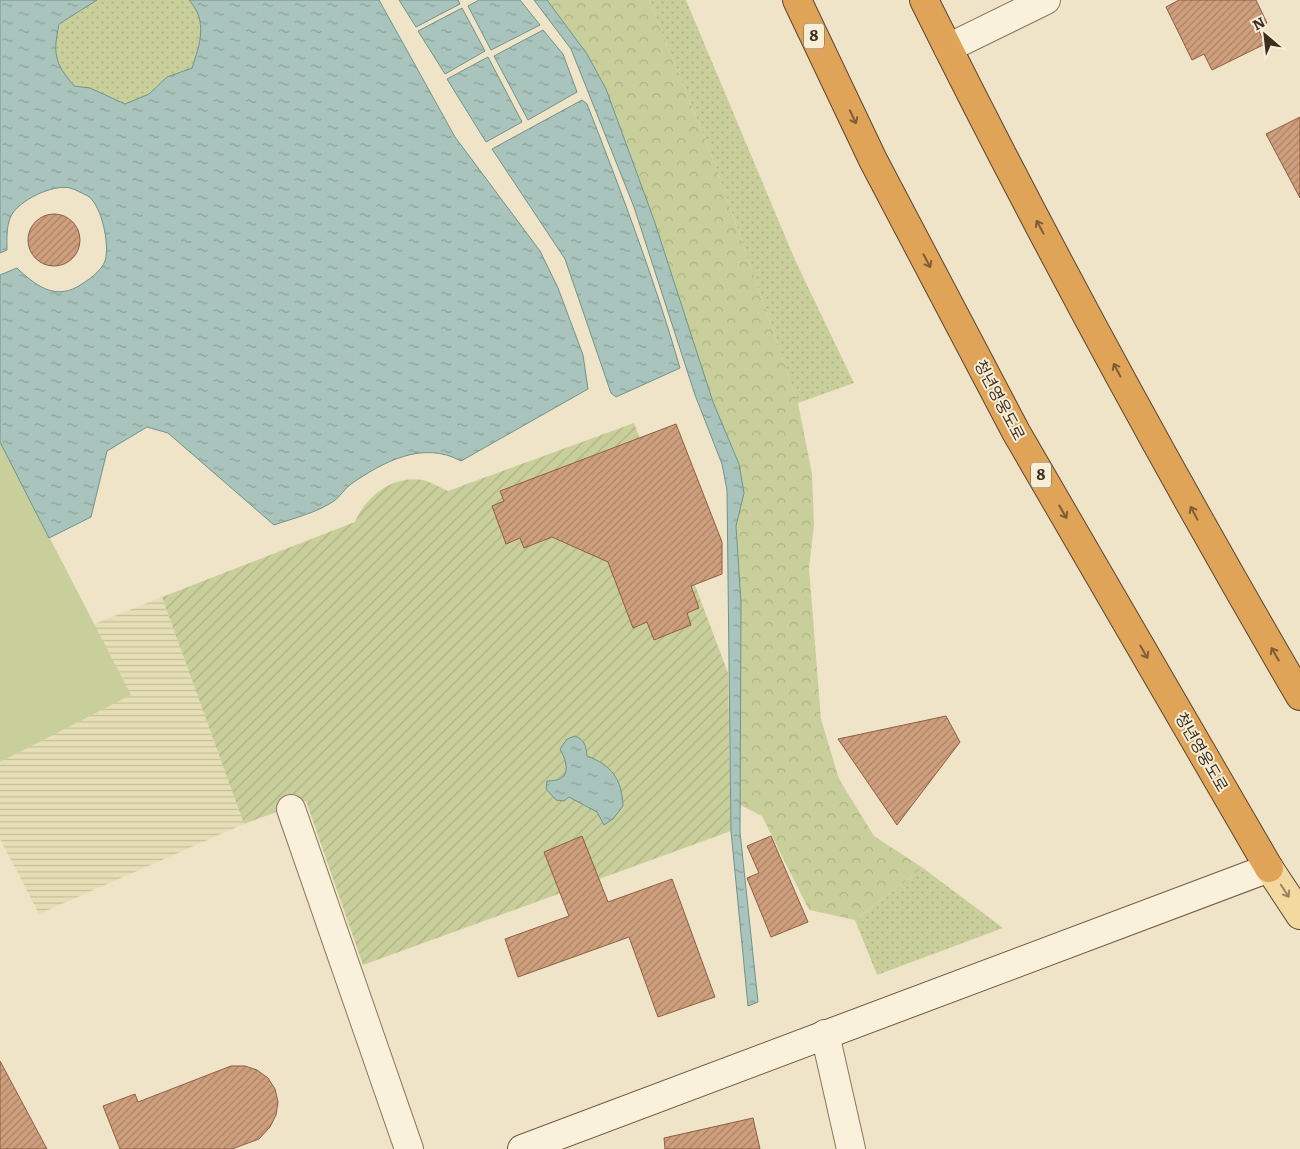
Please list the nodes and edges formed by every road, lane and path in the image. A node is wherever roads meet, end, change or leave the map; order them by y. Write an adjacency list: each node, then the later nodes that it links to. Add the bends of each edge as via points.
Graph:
1 (784, 0): 6 (highway)
2 (797, 0): 6 (highway, 청년영웅도로 / 8)
3 (924, 0): 5 (highway)
4 (1046, 0): 5 (street)
5 (939, 25): 7 (highway, one-way to 5, via 1199,524 1036,218)
6 (832, 73): 9 (highway, 청년영웅도로 / 8, one-way to 9, via 873,160 1016,432)
7 (1300, 696)
8 (291, 809): 12 (street)
9 (1269, 868): 10 (main road, 8, one-way to 10); 11 (street)
10 (1300, 915)
11 (825, 1034): 13 (street); 14 (street)
12 (408, 1149)
13 (522, 1149)
14 (851, 1149)

